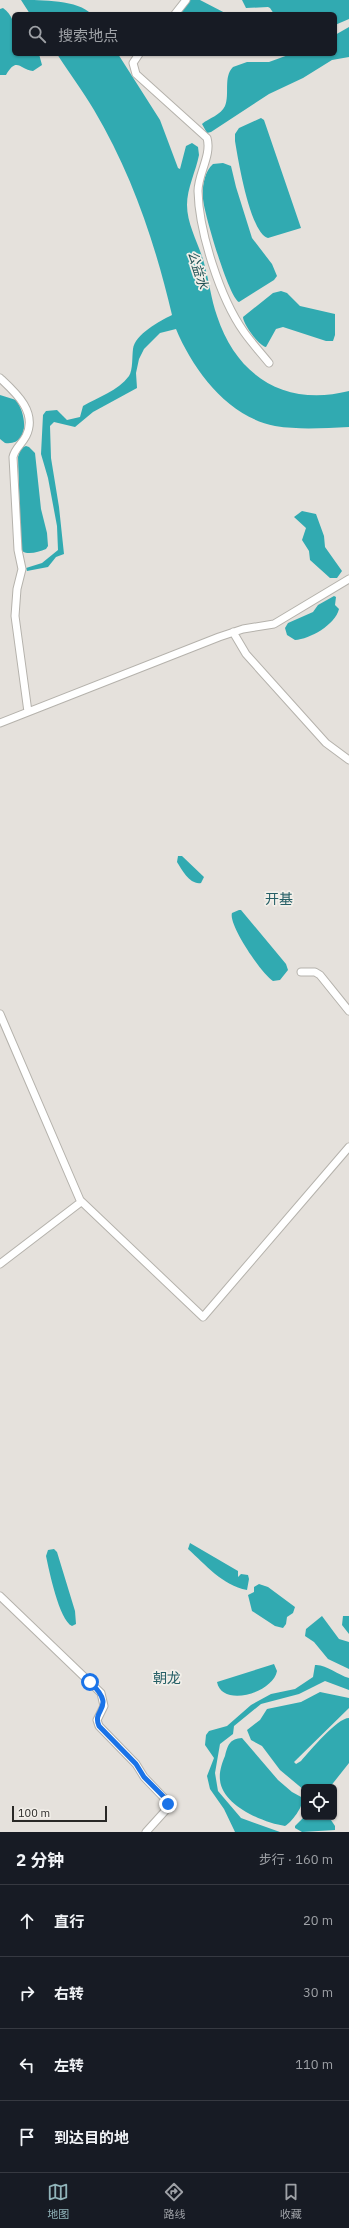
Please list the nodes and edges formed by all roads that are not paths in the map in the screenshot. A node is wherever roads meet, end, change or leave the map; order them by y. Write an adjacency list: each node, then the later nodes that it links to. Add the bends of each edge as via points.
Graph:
1 (186, 0): 2 (street)
2 (177, 12)
3 (138, 56): 4 (street, via 133,63 136,74 207,138 208,148 198,190 200,217 227,301 244,332)
4 (268, 363)
5 (0, 378): 8 (street, via 22,400 28,418 27,435 16,448 13,457 18,550 22,569 15,616)
6 (349, 579): 7 (street, via 282,621)
7 (233, 632): 8 (street); 10 (street, via 246,654 326,744)
8 (28, 712): 9 (street)
9 (0, 723)
10 (349, 760)
11 (301, 972): 12 (street, via 315,972 320,975)
12 (349, 1011)
13 (0, 1014): 15 (street, via 71,1182)
14 (349, 1147): 15 (street, via 203,1317)
15 (82, 1202): 16 (street)
16 (0, 1264)
17 (0, 1596): 18 (street, via 101,1693 104,1706 97,1720 99,1726 168,1802 165,1811)
18 (146, 1832)

